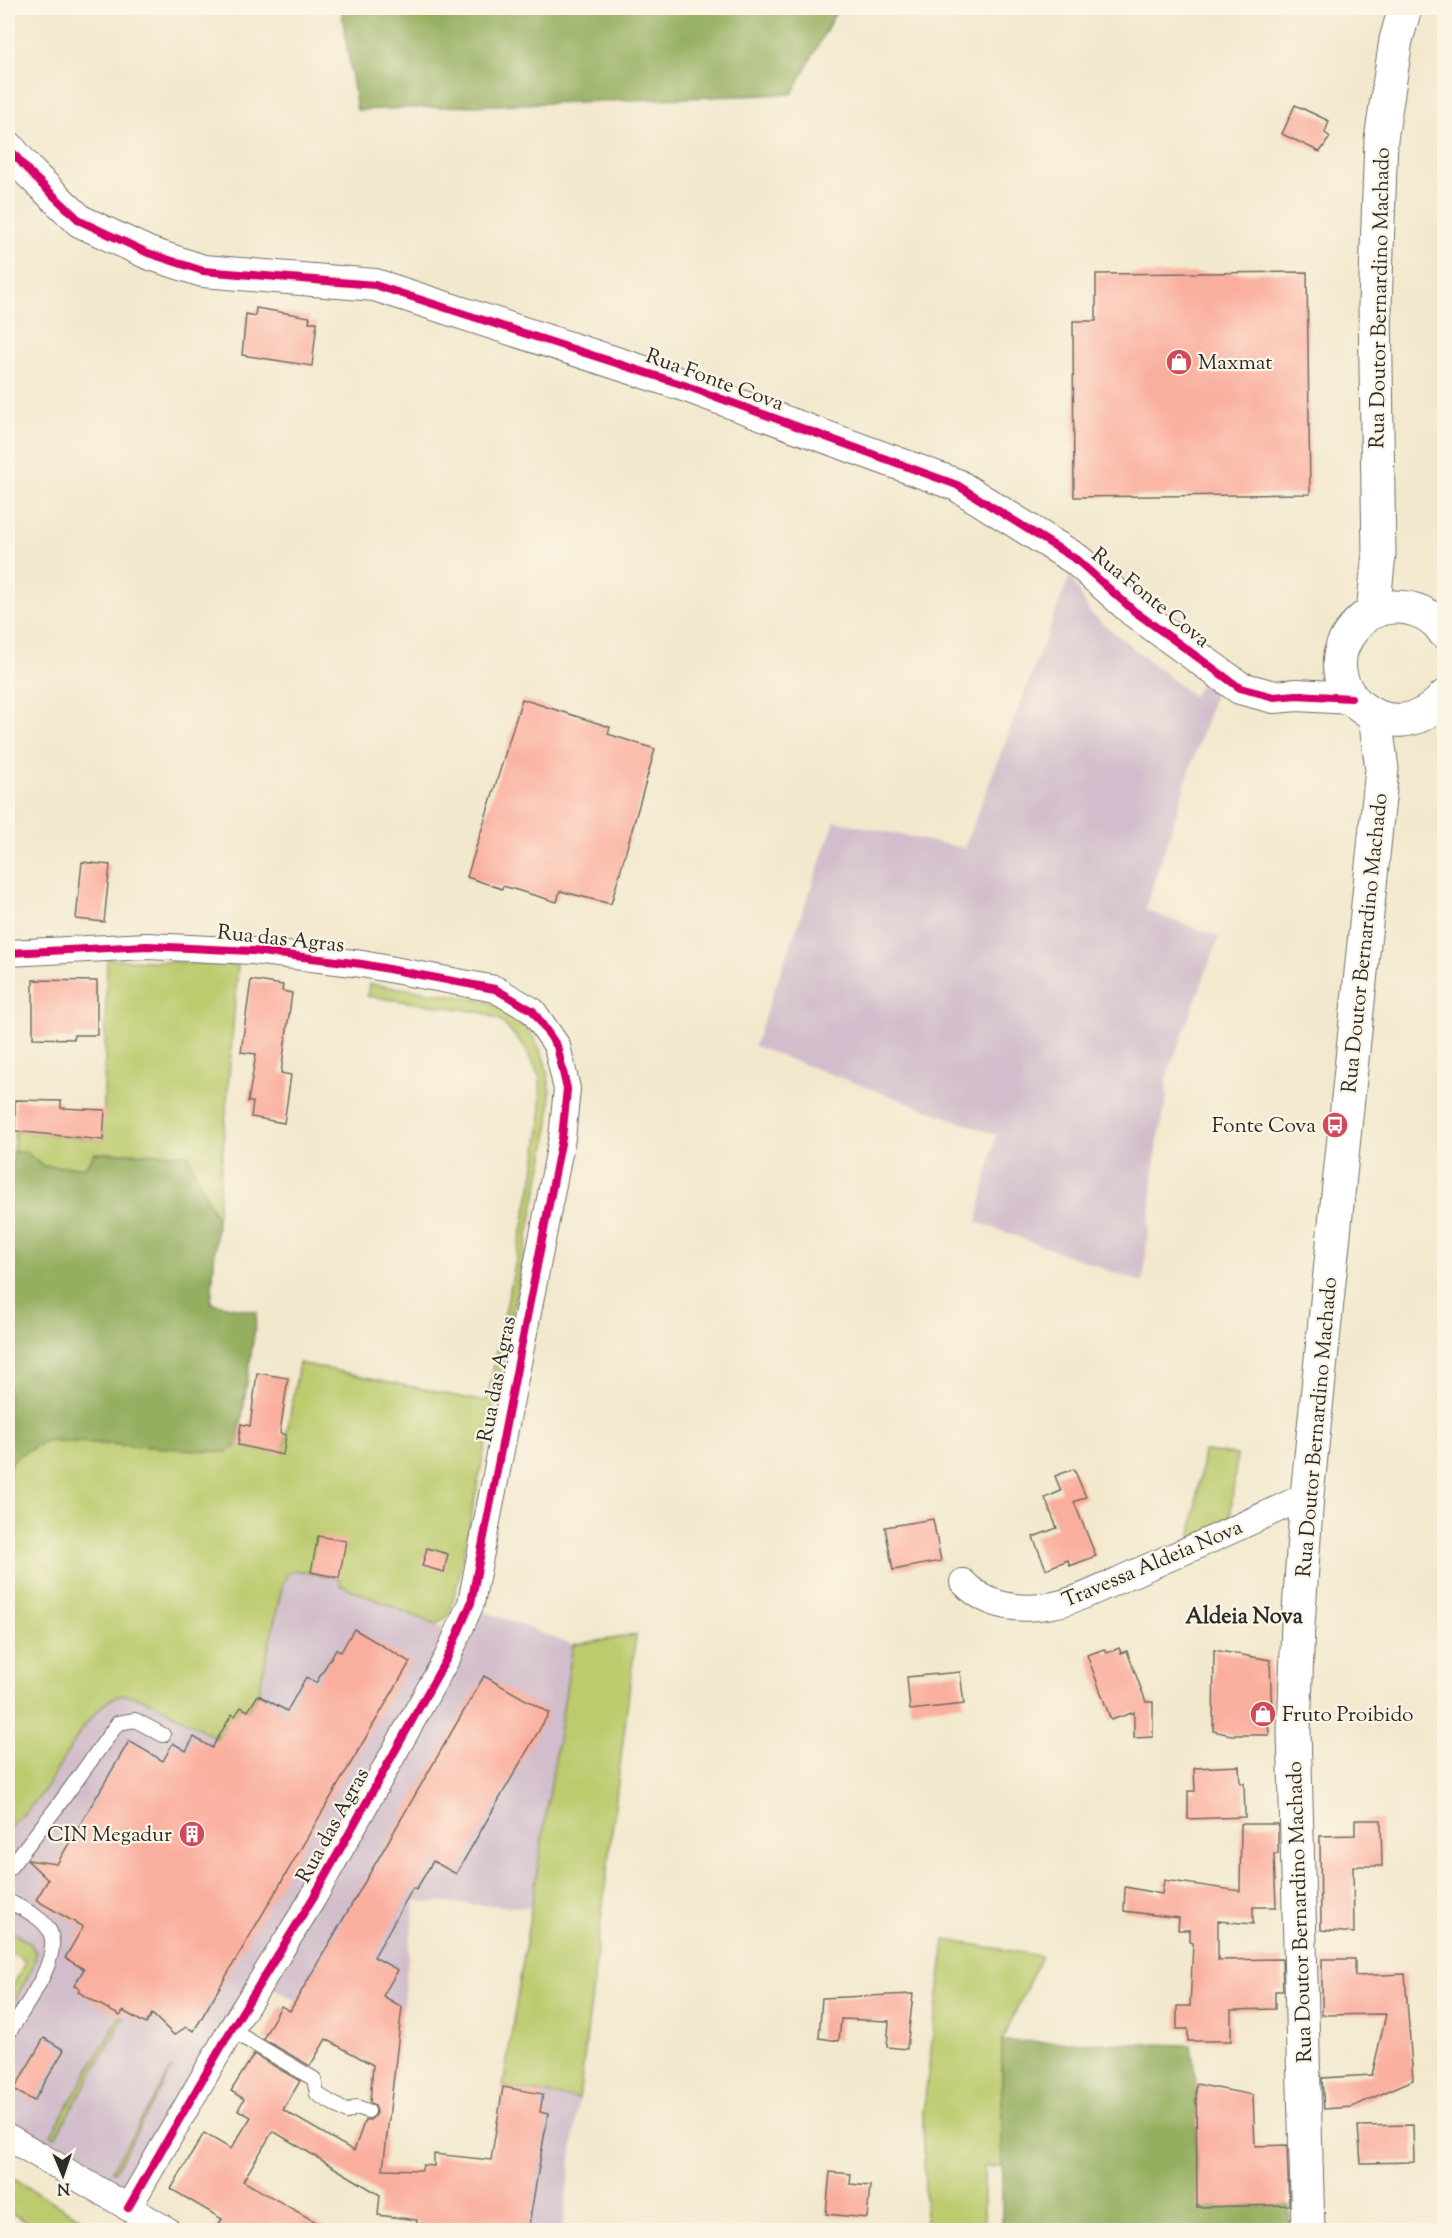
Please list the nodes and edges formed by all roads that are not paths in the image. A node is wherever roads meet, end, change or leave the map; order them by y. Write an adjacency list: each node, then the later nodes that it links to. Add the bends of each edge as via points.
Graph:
1 (1404, 8): 4 (main road, Rua Doutor Bernardino Machado, via 1381,139 1376,239)
2 (8, 147): 3 (street, Rua Fonte Cova)
3 (19, 175): 9 (street, Rua Fonte Cova, via 80,221 148,253 203,271 375,285 681,384 957,485 1077,560 1134,611 1240,688 1274,697)
4 (1379, 554): 5 (main road); 6 (main road, Rua Doutor Bernardino Machado)
5 (1412, 609): 6 (main road, via 1392,607); 7 (main road, via 1429,616)
6 (1373, 612): 8 (main road, via 1350,632)
7 (1444, 632)
8 (1340, 662): 9 (street); 10 (main road, Rua Doutor Bernardino Machado, via 1343,681)
9 (1297, 694): 10 (street, Rua Fonte Cova)
10 (1363, 707): 11 (main road, via 1388,720); 12 (main road, Rua Doutor Bernardino Machado)
11 (1434, 709): 12 (main road, Rua Doutor Bernardino Machado)
12 (1383, 769): 14 (main road, Rua Doutor Bernardino Machado)
13 (8, 953): 19 (street, Rua das Agras, via 147,946 254,951 362,964 495,989 533,1011 557,1046 567,1089 562,1137 471,1603 448,1656 313,1898)
14 (1307, 1495): 15 (street, Travessa Aldeia Nova, via 1179,1554 1045,1607 999,1606 977,1597); 25 (main road, Rua Doutor Bernardino Machado, via 1294,1730)
15 (963, 1582)
16 (163, 1735): 17 (lane, via 135,1720 118,1723)
17 (8, 1870)
18 (8, 1901): 20 (lane, via 38,1918 54,1942 44,1973)
19 (231, 2030): 21 (lane, via 314,2079 317,2094 333,2104 347,2112 357,2107); 23 (street, Rua das Agras)
20 (8, 2034)
21 (368, 2111)
22 (8, 2137): 23 (street)
23 (128, 2208): 24 (street)
24 (167, 2230)
25 (1308, 2230)

